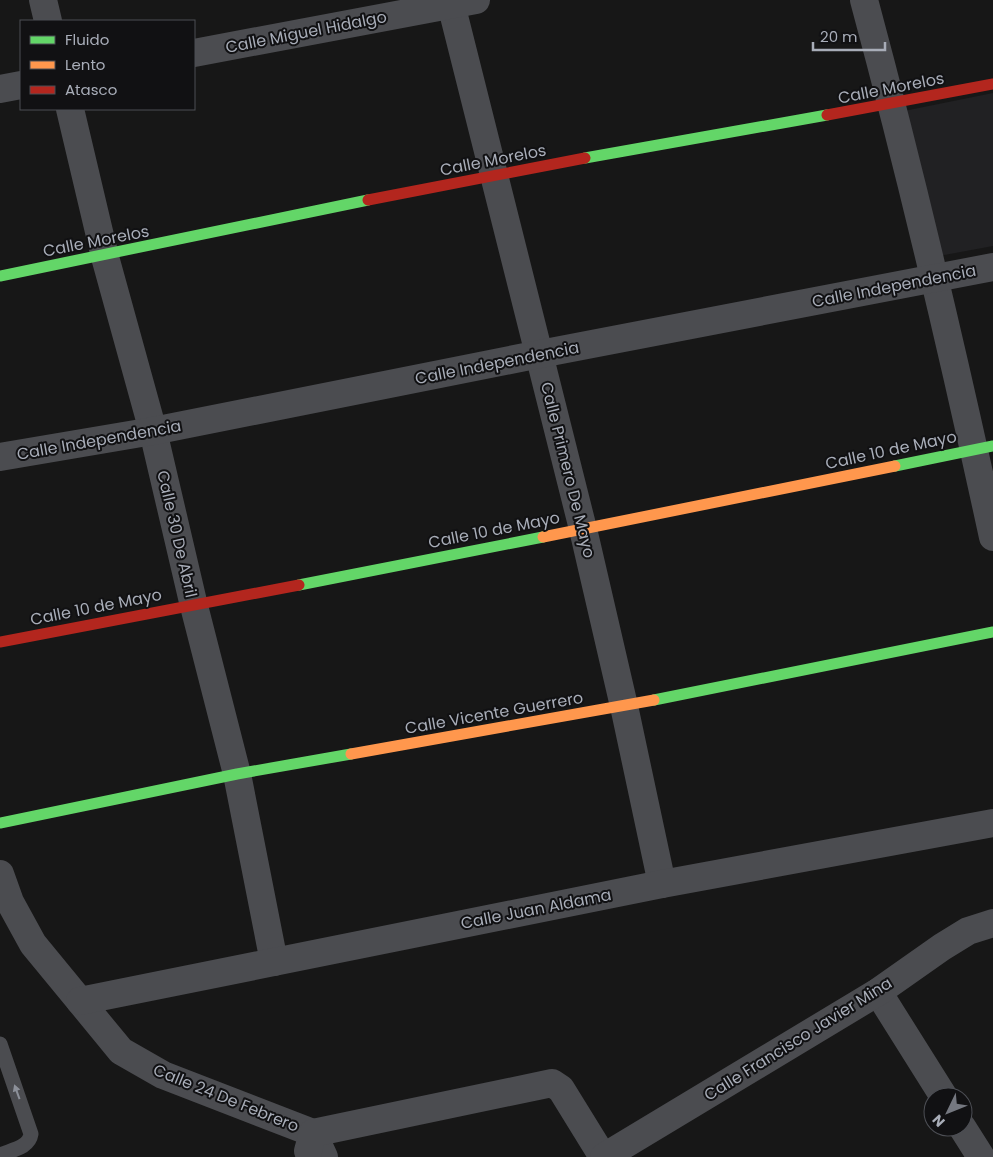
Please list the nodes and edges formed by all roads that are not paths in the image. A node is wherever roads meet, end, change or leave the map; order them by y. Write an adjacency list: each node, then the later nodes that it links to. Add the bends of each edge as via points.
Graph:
1 (43, 0): 4 (street)
2 (864, 0): 9 (street)
3 (459, 2): 5 (street, Calle Miguel Hidalgo); 11 (street, Calle Primero De Mayo)
4 (48, 20)
5 (195, 53)
6 (993, 84): 9 (street, Calle Morelos)
7 (20, 85): 8 (street)
8 (0, 88)
9 (892, 105): 11 (street, Calle Morelos); 15 (street)
10 (70, 110): 12 (street, Calle 30 De Abril)
11 (494, 175): 12 (street, Calle Morelos); 16 (street, Calle Primero De Mayo)
12 (105, 256): 14 (street, Calle Morelos); 17 (street, Calle 30 De Abril)
13 (993, 267): 15 (street, Calle Independencia)
14 (0, 276)
15 (934, 279): 16 (street, Calle Independencia); 18 (street)
16 (540, 354): 17 (street, Calle Independencia); 20 (street, Calle Primero De Mayo)
17 (153, 431): 19 (street, Calle Independencia); 22 (street, Calle 30 De Abril)
18 (984, 448): 20 (street, Calle 10 de Mayo); 21 (street)
19 (0, 458)
20 (583, 529): 22 (street, Calle 10 de Mayo); 25 (street, Calle Primero De Mayo)
21 (993, 537)
22 (194, 606): 24 (street, Calle 10 de Mayo); 26 (street, Calle 30 De Abril)
23 (993, 632): 25 (street, Calle Vicente Guerrero)
24 (0, 642)
25 (624, 706): 26 (street, Calle Vicente Guerrero); 30 (street, Calle Primero De Mayo)
26 (237, 774): 27 (street, Calle Vicente Guerrero); 32 (street, Calle 30 De Abril)
27 (0, 823)
28 (993, 823): 30 (street, Calle Juan Aldama)
29 (0, 874): 34 (street, Calle 24 De Febrero, via 10,902 33,944)
30 (662, 884): 32 (street, Calle Juan Aldama)
31 (993, 923): 33 (street, Calle Francisco Javier Mina, via 968,931)
32 (274, 962): 34 (street, Calle Juan Aldama)
33 (878, 992): 36 (street); 40 (street, Calle Francisco Javier Mina)
34 (80, 1001): 38 (street, Calle 24 De Febrero, via 121,1051)
35 (0, 1044): 39 (lane, one-way to 35, via 24,1146 31,1134)
36 (938, 1087)
37 (968, 1137): 41 (street)
38 (314, 1149): 40 (street, Calle Francisco Javier Mina, via 552,1083 562,1089)
39 (0, 1155)
40 (604, 1157)
41 (981, 1157)

